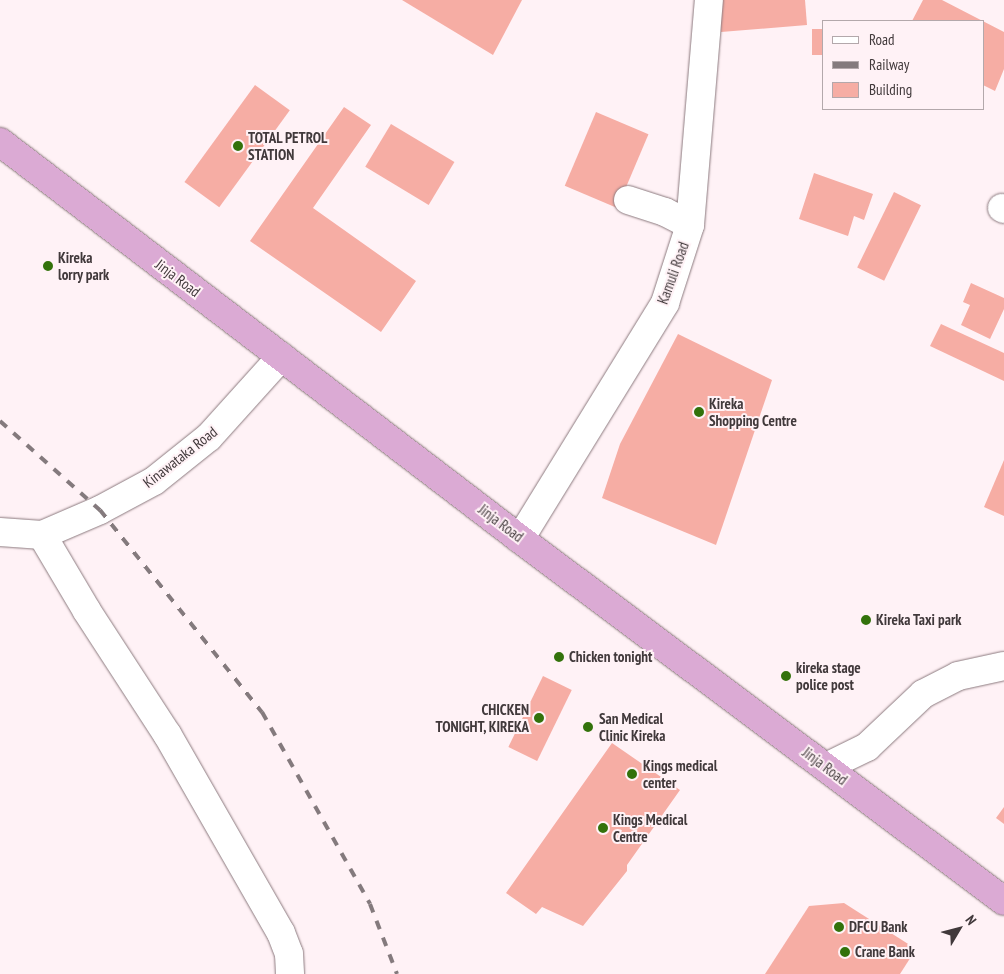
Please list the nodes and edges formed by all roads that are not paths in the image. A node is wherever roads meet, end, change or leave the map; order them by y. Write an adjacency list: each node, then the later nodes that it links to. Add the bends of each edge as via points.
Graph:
1 (709, 0): 4 (street, Kamuli Road)
2 (0, 142): 5 (highway, Jinja Road)
3 (628, 200): 4 (street)
4 (690, 224): 8 (street, Kamuli Road, via 664,303)
5 (281, 357): 7 (street, Kinawataka Road, via 209,437 154,481 100,510); 8 (highway, Jinja Road)
6 (0, 532): 7 (street, Kinawataka Road)
7 (42, 535): 12 (street, via 87,612 167,734 281,933 289,954)
8 (520, 539): 10 (highway, Jinja Road)
9 (1004, 666): 10 (street, via 958,676 923,694 867,747)
10 (826, 767): 11 (highway, Jinja Road)
11 (1004, 901)
12 (290, 974)

